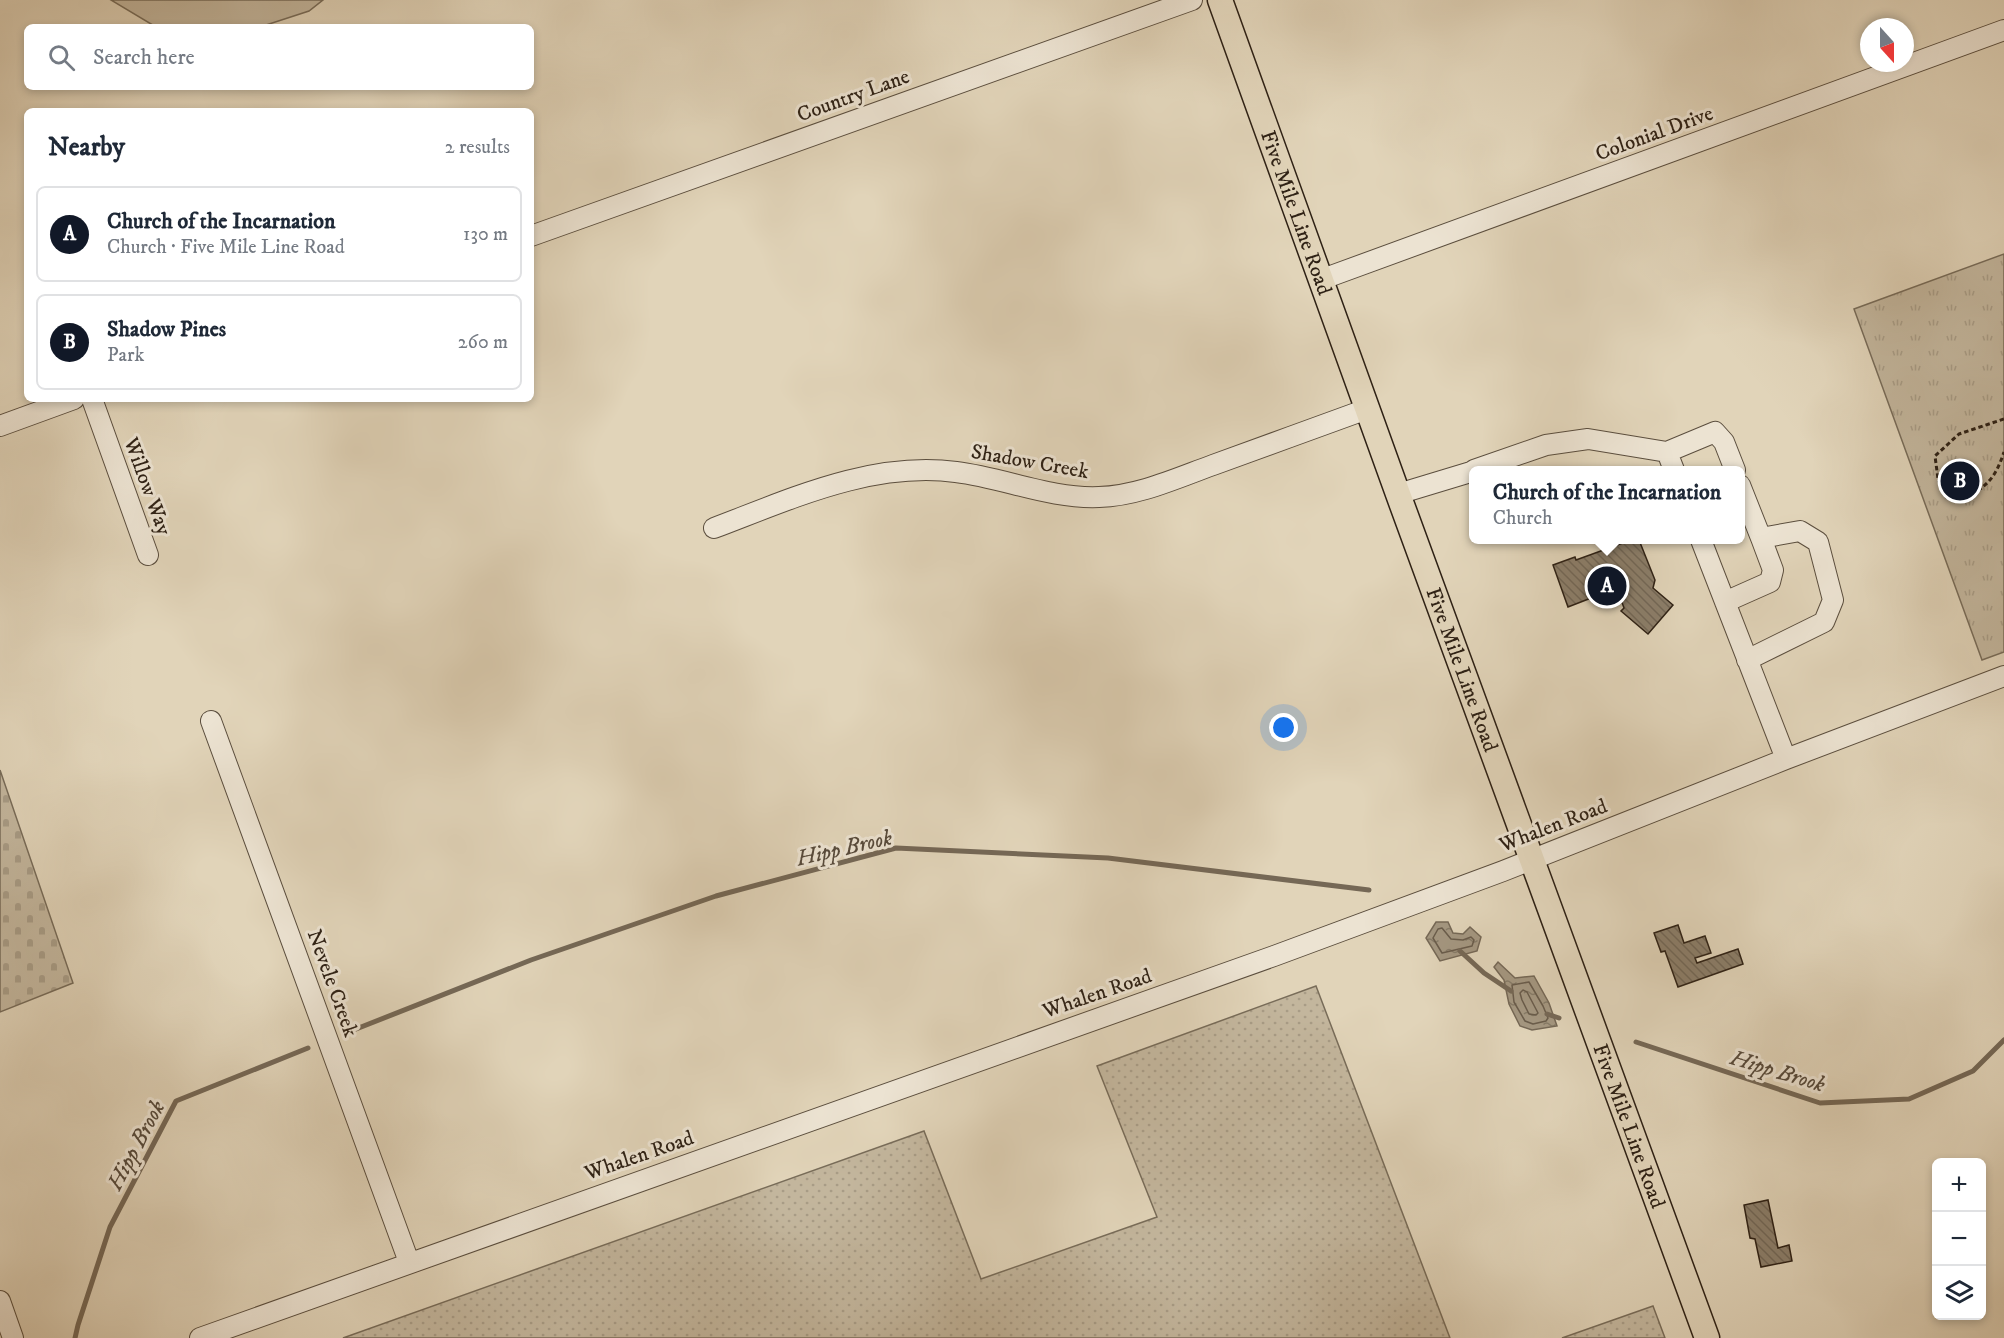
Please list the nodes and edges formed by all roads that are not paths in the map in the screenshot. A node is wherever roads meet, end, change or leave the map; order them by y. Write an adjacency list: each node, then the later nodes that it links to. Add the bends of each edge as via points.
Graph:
1 (1192, 0): 4 (street, Country Lane)
2 (1220, 0): 5 (main road, Five Mile Line Road)
3 (2004, 30): 5 (street, Colonial Drive)
4 (534, 235)
5 (1320, 280): 8 (main road, Five Mile Line Road)
6 (67, 402): 9 (street)
7 (93, 402): 20 (street, Willow Way)
8 (1367, 409): 15 (main road, Five Mile Line Road); 17 (street, Shadow Creek, via 1129,493 1074,497 955,471 913,471 870,475 824,487)
9 (0, 426)
10 (1667, 452): 11 (street, via 1588,440 1546,445); 12 (street); 13 (street, via 1715,432 1724,442)
11 (1488, 466)
12 (1672, 466)
13 (1733, 466)
14 (1469, 473): 15 (street)
15 (1398, 494): 26 (main road, Five Mile Line Road)
16 (1745, 498): 18 (street)
17 (714, 528)
18 (1761, 538): 21 (street, via 1773,570 1770,582); 22 (street, via 1800,531 1818,542 1833,600 1824,622)
19 (1703, 544): 21 (street)
20 (148, 555)
21 (1725, 602): 22 (street)
22 (1747, 660): 25 (street)
23 (2004, 676): 25 (street, Whalen Road)
24 (212, 721): 27 (street, Nevele Creek)
25 (1786, 759): 26 (street, Whalen Road)
26 (1533, 859): 27 (street, Whalen Road, via 1274,956); 31 (main road, Five Mile Line Road)
27 (409, 1262): 30 (street, Whalen Road)
28 (0, 1301): 29 (street)
29 (13, 1338)
30 (200, 1338)
31 (1707, 1338)

